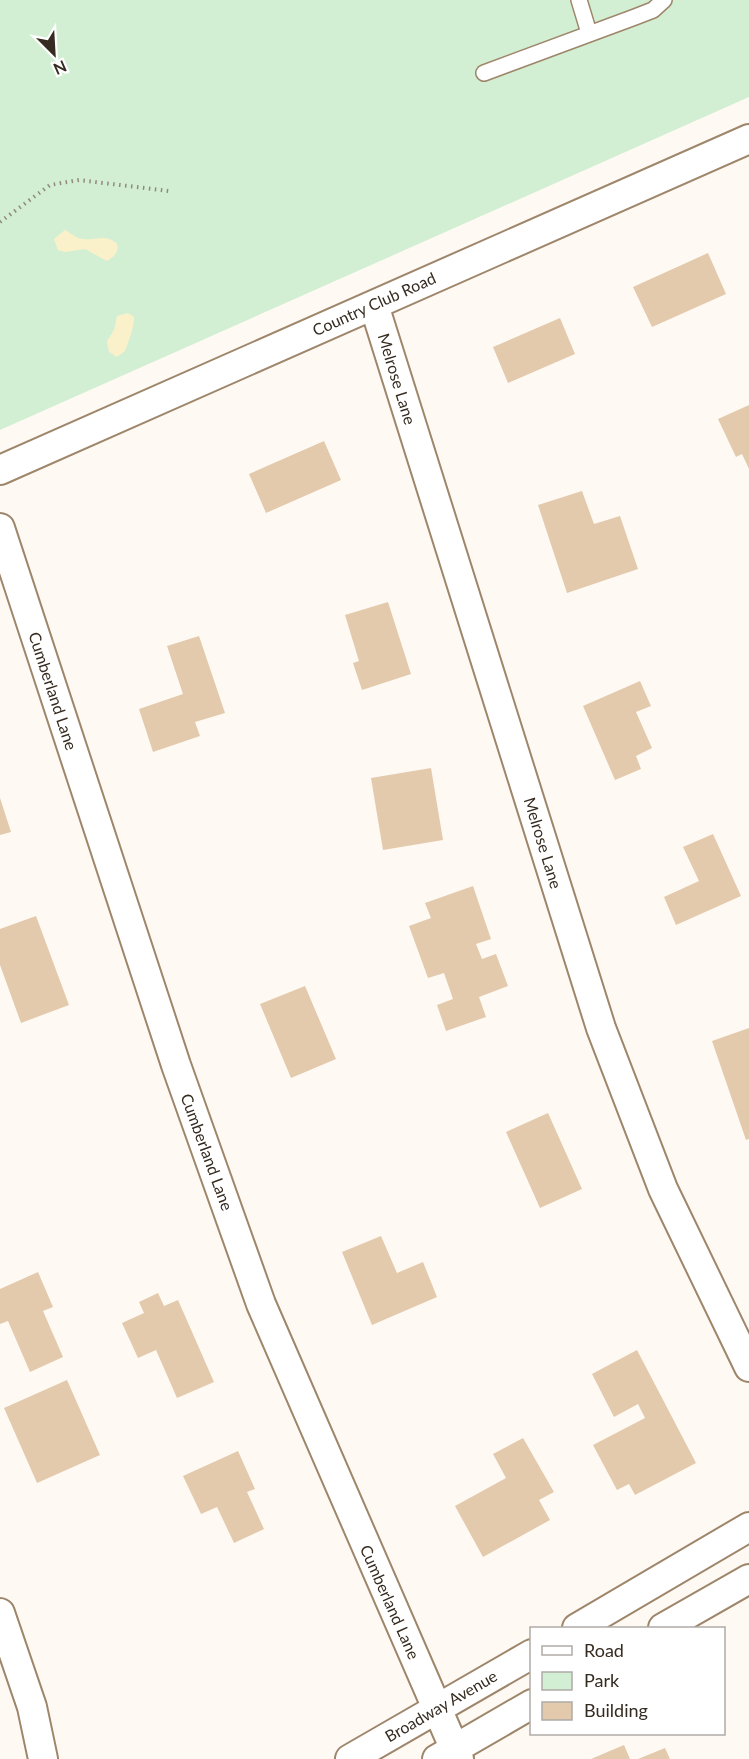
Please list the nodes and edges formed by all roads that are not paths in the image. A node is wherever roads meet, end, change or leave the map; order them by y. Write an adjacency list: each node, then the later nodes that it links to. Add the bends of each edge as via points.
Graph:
1 (579, 0): 3 (lane)
2 (664, 0): 3 (lane, via 652,10)
3 (589, 33): 4 (lane)
4 (484, 73)
5 (748, 143): 6 (street, Country Club Road)
6 (374, 305): 7 (street, Country Club Road); 9 (street, Melrose Lane, via 601,1028 663,1188)
7 (0, 470)
8 (0, 528): 17 (street, Cumberland Lane, via 176,1065 261,1305)
9 (749, 1367)
10 (749, 1527): 13 (street)
11 (749, 1579): 14 (street)
12 (0, 1613): 19 (street, via 32,1707)
13 (580, 1627)
14 (666, 1627)
15 (530, 1655): 17 (street, Broadway Avenue)
16 (530, 1705): 18 (street)
17 (437, 1707): 18 (street, Cumberland Lane); 20 (street, Broadway Avenue)
18 (450, 1755)
19 (43, 1759)
20 (350, 1759)

